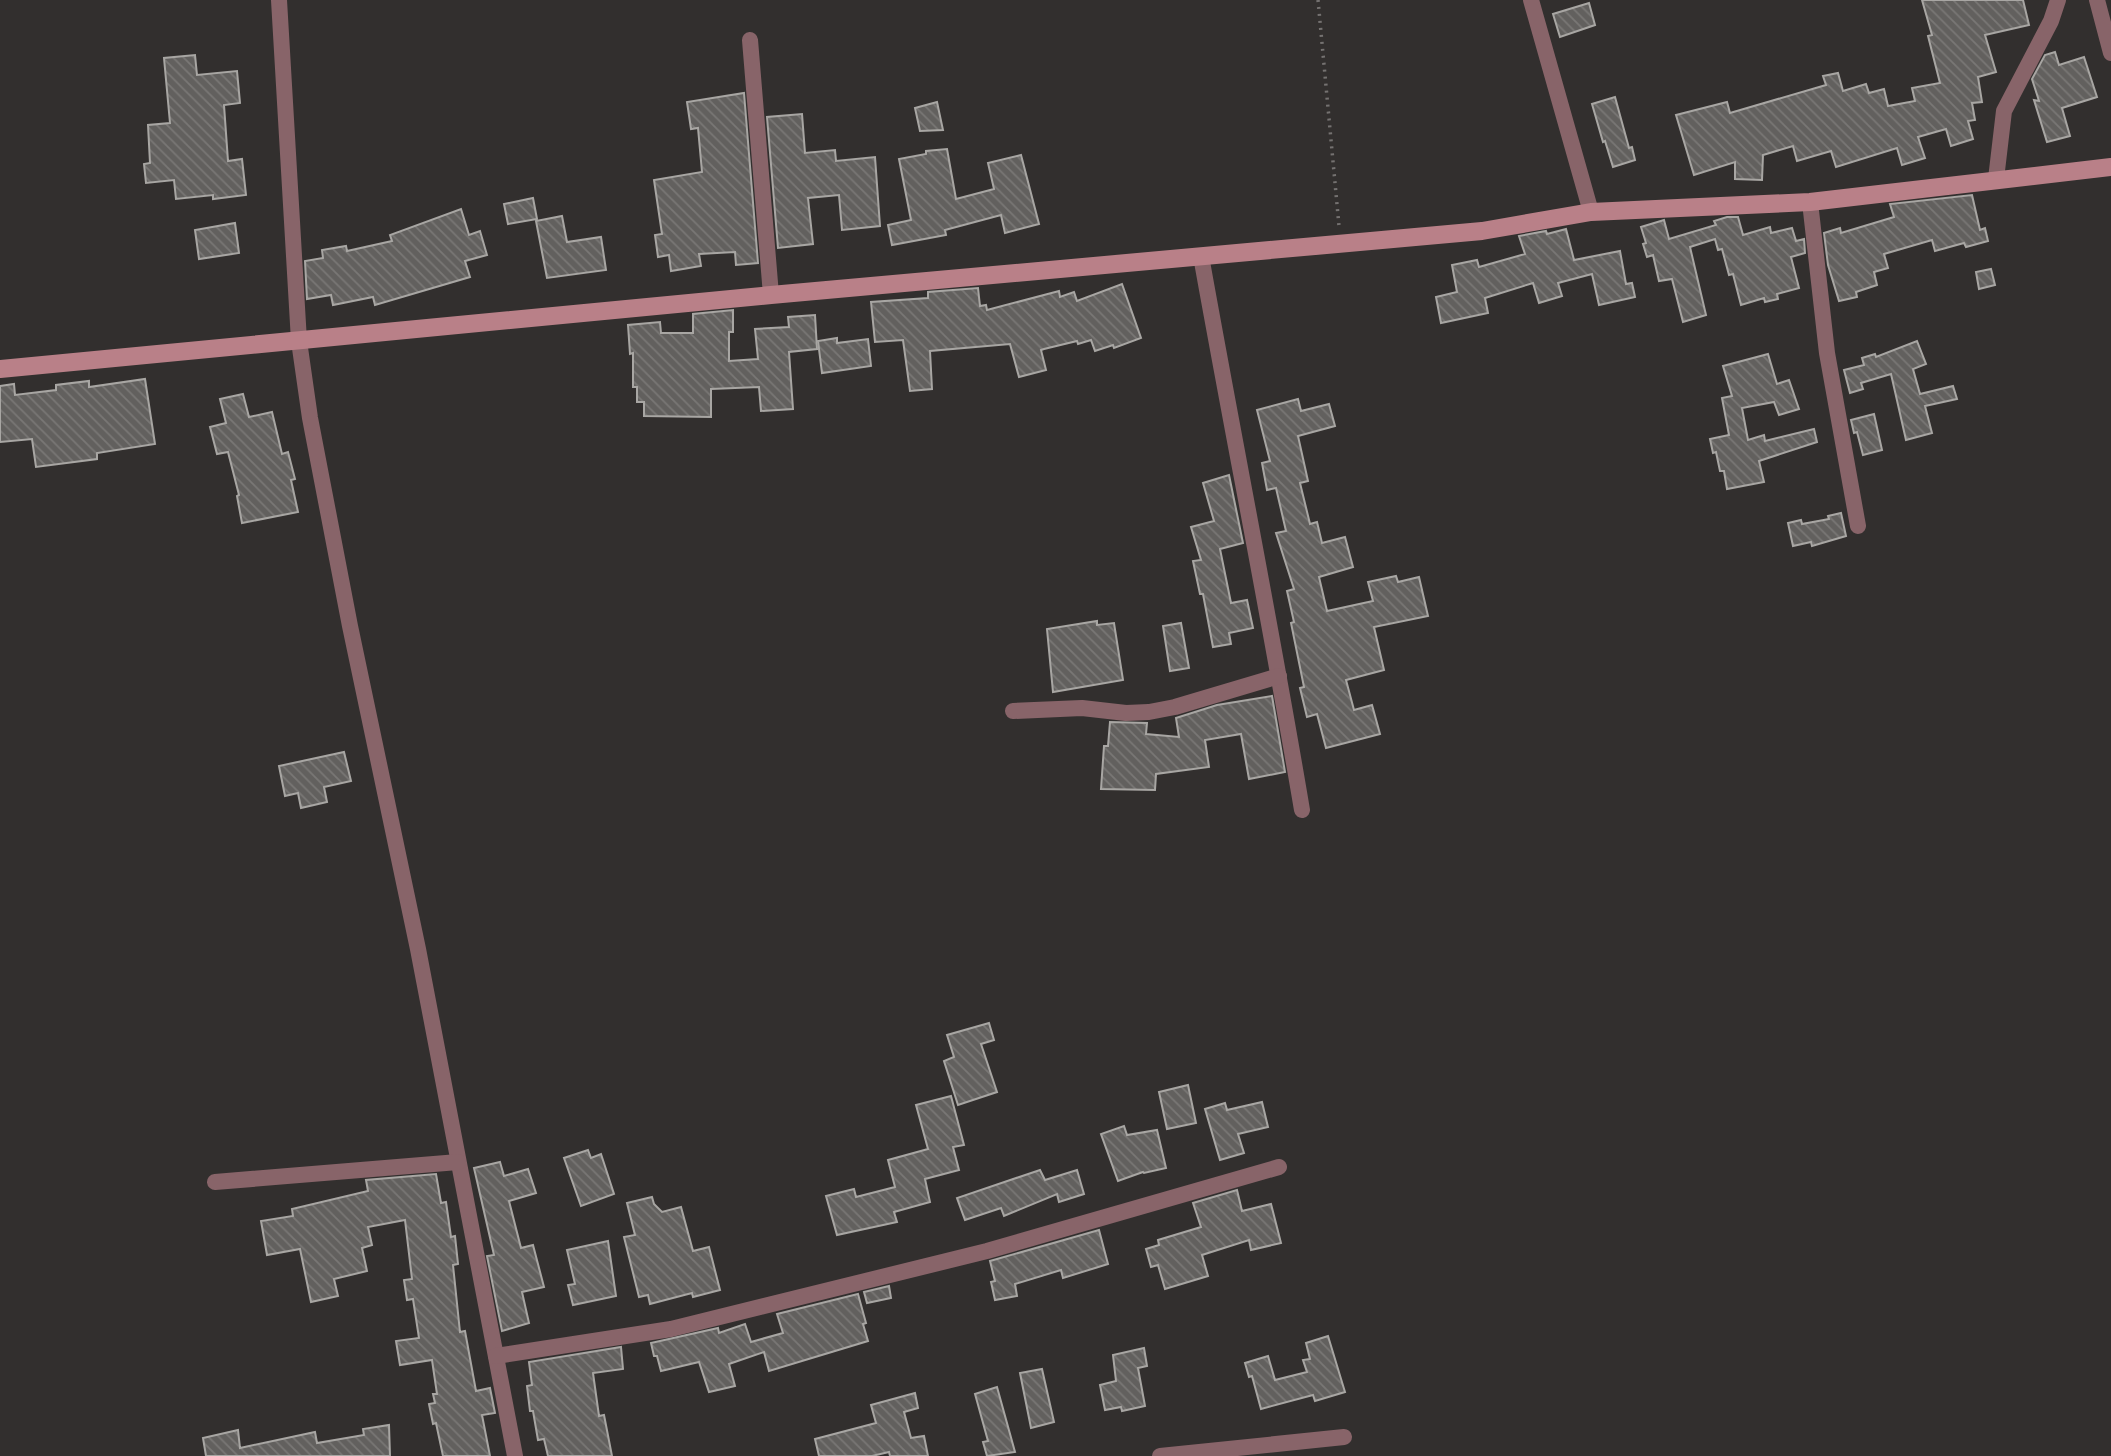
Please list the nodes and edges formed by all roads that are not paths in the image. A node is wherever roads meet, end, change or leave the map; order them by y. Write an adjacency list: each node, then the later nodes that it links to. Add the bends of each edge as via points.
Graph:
1 (279, 0): 13 (street)
2 (1531, 0): 10 (street)
3 (2058, 0): 8 (street, via 2004,111)
4 (2096, 0): 6 (street)
5 (750, 40): 12 (street)
6 (2111, 53)
7 (2111, 167): 8 (main road)
8 (1996, 179): 9 (main road)
9 (1810, 202): 10 (main road); 15 (street, via 1827,353)
10 (1591, 212): 11 (main road, via 1482,232)
11 (1201, 256): 12 (main road); 16 (street)
12 (771, 295): 13 (main road)
13 (299, 341): 14 (main road); 19 (street, via 345,600)
14 (0, 369)
15 (1858, 526)
16 (1279, 676): 17 (street, via 1149,712 1082,708); 18 (street)
17 (1013, 711)
18 (1301, 810)
19 (458, 1162): 21 (street); 22 (street)
20 (1279, 1167): 22 (street, via 987,1251 684,1325)
21 (215, 1182)
22 (496, 1356): 24 (street)
23 (1344, 1437): 25 (street)
24 (515, 1456)
25 (1160, 1456)

